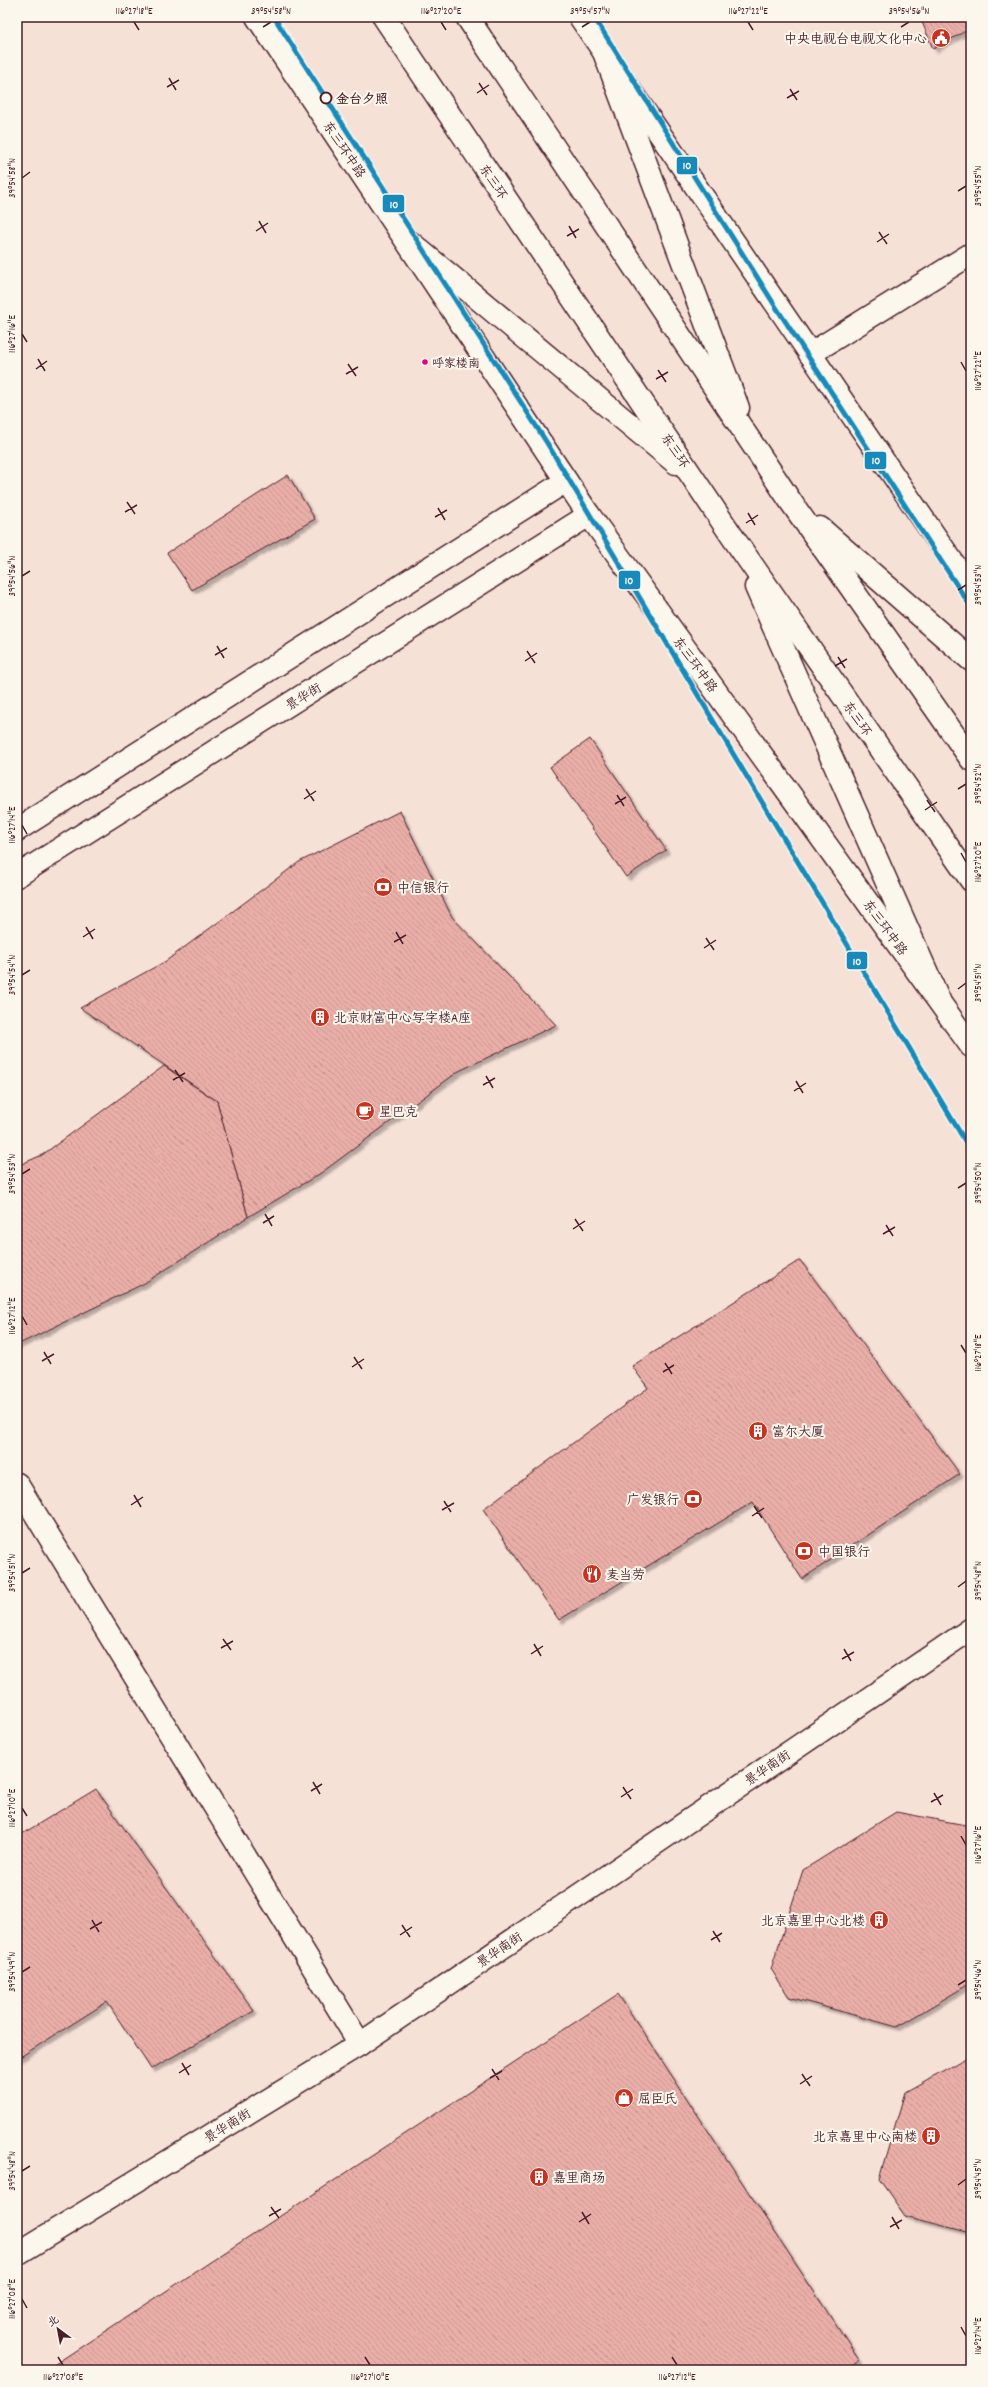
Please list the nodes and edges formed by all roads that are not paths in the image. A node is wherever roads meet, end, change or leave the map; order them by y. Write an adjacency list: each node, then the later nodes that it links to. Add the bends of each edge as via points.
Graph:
1 (257, 17): 6 (main road, 东三环中路)
2 (384, 17): 10 (main road, 东三环)
3 (467, 17): 9 (main road)
4 (580, 17): 5 (main road)
5 (604, 52): 8 (main road); 9 (main road)
6 (404, 238): 10 (main road); 11 (main road, 东三环中路)
7 (971, 254): 8 (main road)
8 (810, 354): 15 (main road)
9 (752, 444): 12 (main road)
10 (695, 478): 14 (main road, 东三环)
11 (566, 481): 13 (main road, 东三环中路); 18 (main road)
12 (791, 502): 16 (main road); 17 (main road)
13 (589, 515): 19 (main road, 景华街); 21 (main road, 东三环中路)
14 (734, 539): 20 (main road, 东三环); 21 (main road)
15 (971, 589)
16 (971, 660)
17 (971, 759)
18 (17, 830)
19 (17, 876)
20 (971, 880)
21 (939, 1000): 22 (main road, 东三环中路)
22 (971, 1046)
23 (17, 1484): 26 (main road)
24 (17, 1513): 26 (main road)
25 (971, 1629): 26 (main road, 景华南街)
26 (353, 2048): 27 (main road, 景华南街)
27 (17, 2254)

